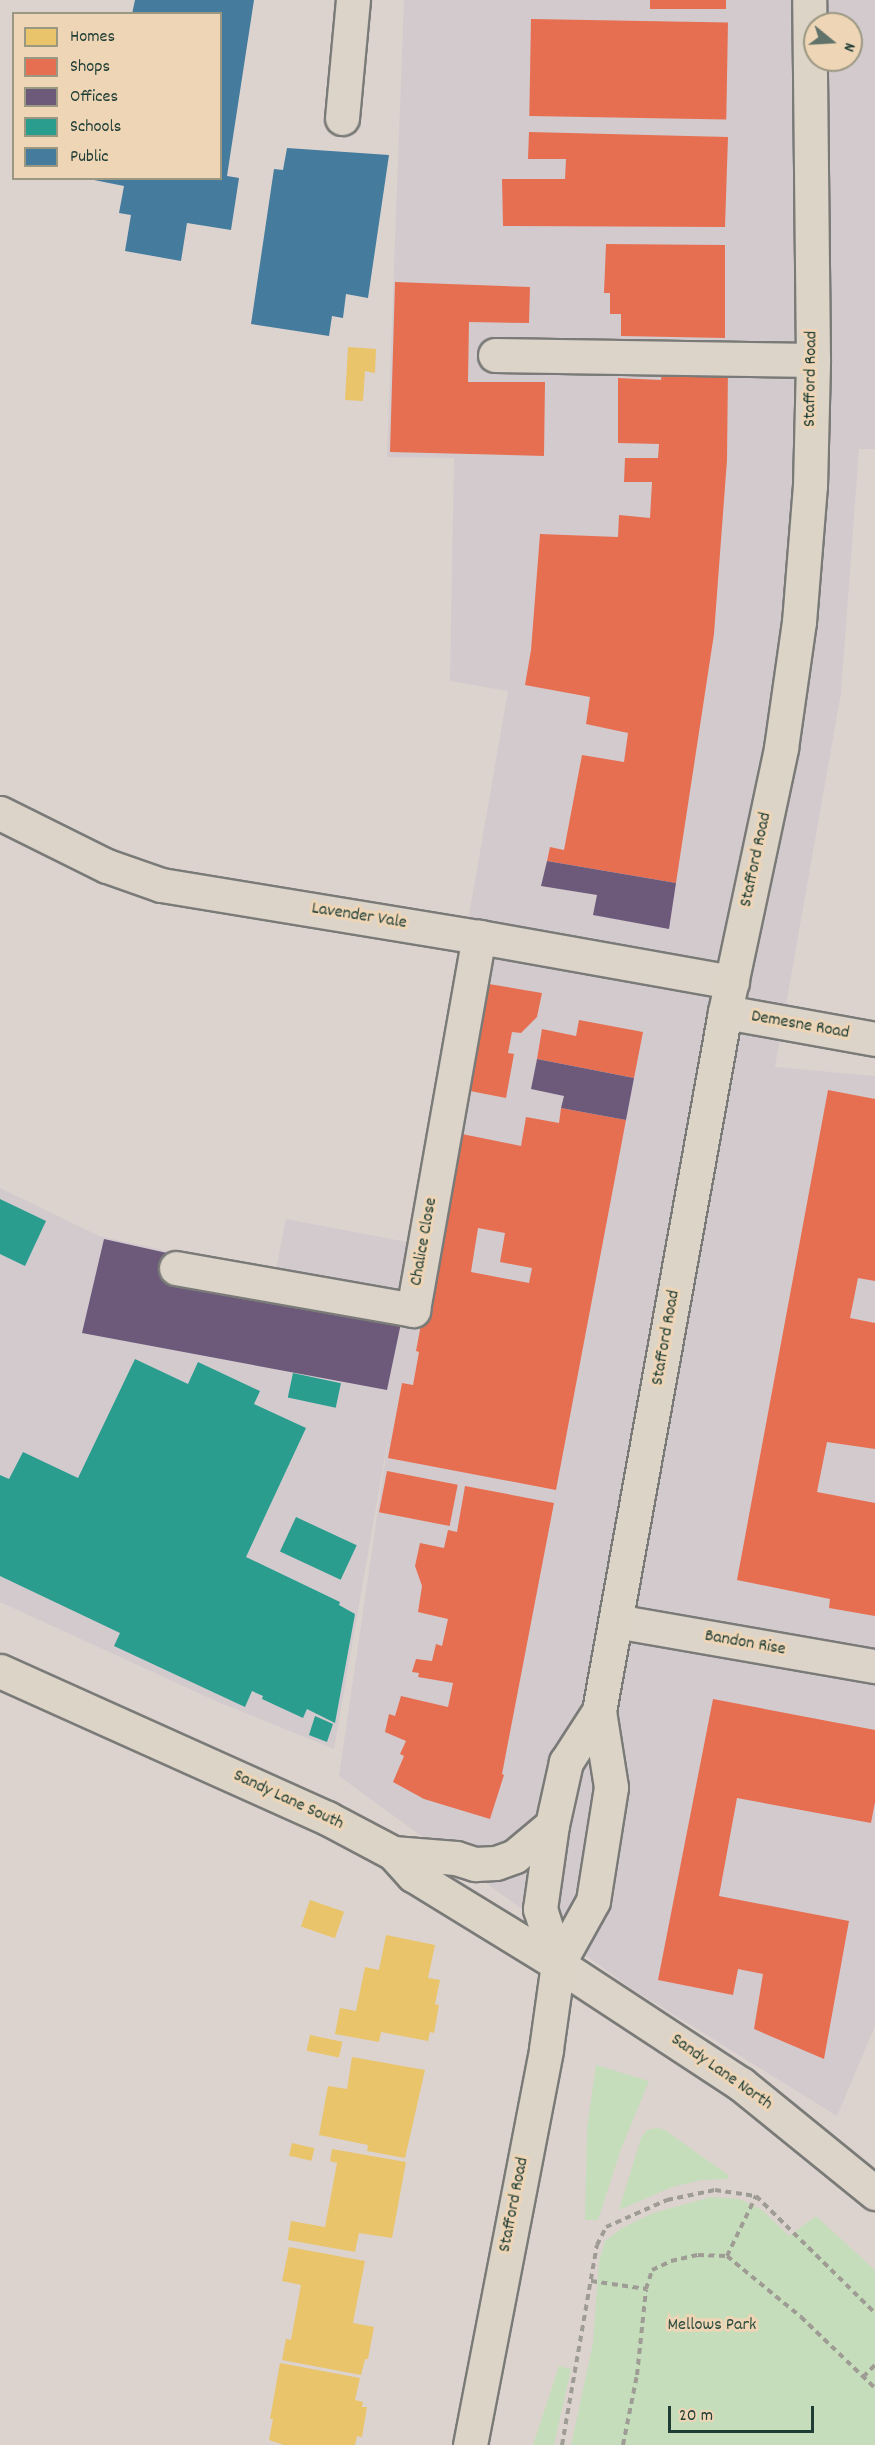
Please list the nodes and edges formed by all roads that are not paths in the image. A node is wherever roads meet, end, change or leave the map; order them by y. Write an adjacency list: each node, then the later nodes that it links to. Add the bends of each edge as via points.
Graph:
1 (353, 0): 3 (street)
2 (809, 0): 5 (main road, Stafford Road)
3 (342, 118)
4 (495, 355): 5 (street)
5 (813, 360): 8 (main road, Stafford Road, via 810,486 799,622 781,748)
6 (0, 813): 7 (street, Lavender Vale, via 108,866 161,885)
7 (480, 937): 8 (street, Lavender Vale); 10 (street, Chalice Close, via 412,1310)
8 (728, 997): 9 (street, Demesne Road); 11 (main road, Stafford Road)
9 (875, 1039)
10 (176, 1268)
11 (616, 1621): 12 (street, Bandon Rise); 14 (main road, Stafford Road)
12 (875, 1666)
13 (0, 1671): 16 (main road, Sandy Lane South, via 327,1818)
14 (599, 1711): 15 (main road, Stafford Road, via 566,1762); 17 (main road, Stafford Road, via 611,1787 593,1901)
15 (552, 1825): 16 (main road, via 515,1856 496,1863); 17 (main road, Stafford Road, via 540,1909)
16 (393, 1853): 17 (main road, Sandy Lane South, via 413,1875)
17 (558, 1964): 18 (street, Sandy Lane North, via 741,2084); 19 (main road, Stafford Road, via 546,2049)
18 (875, 2193)
19 (470, 2445)

